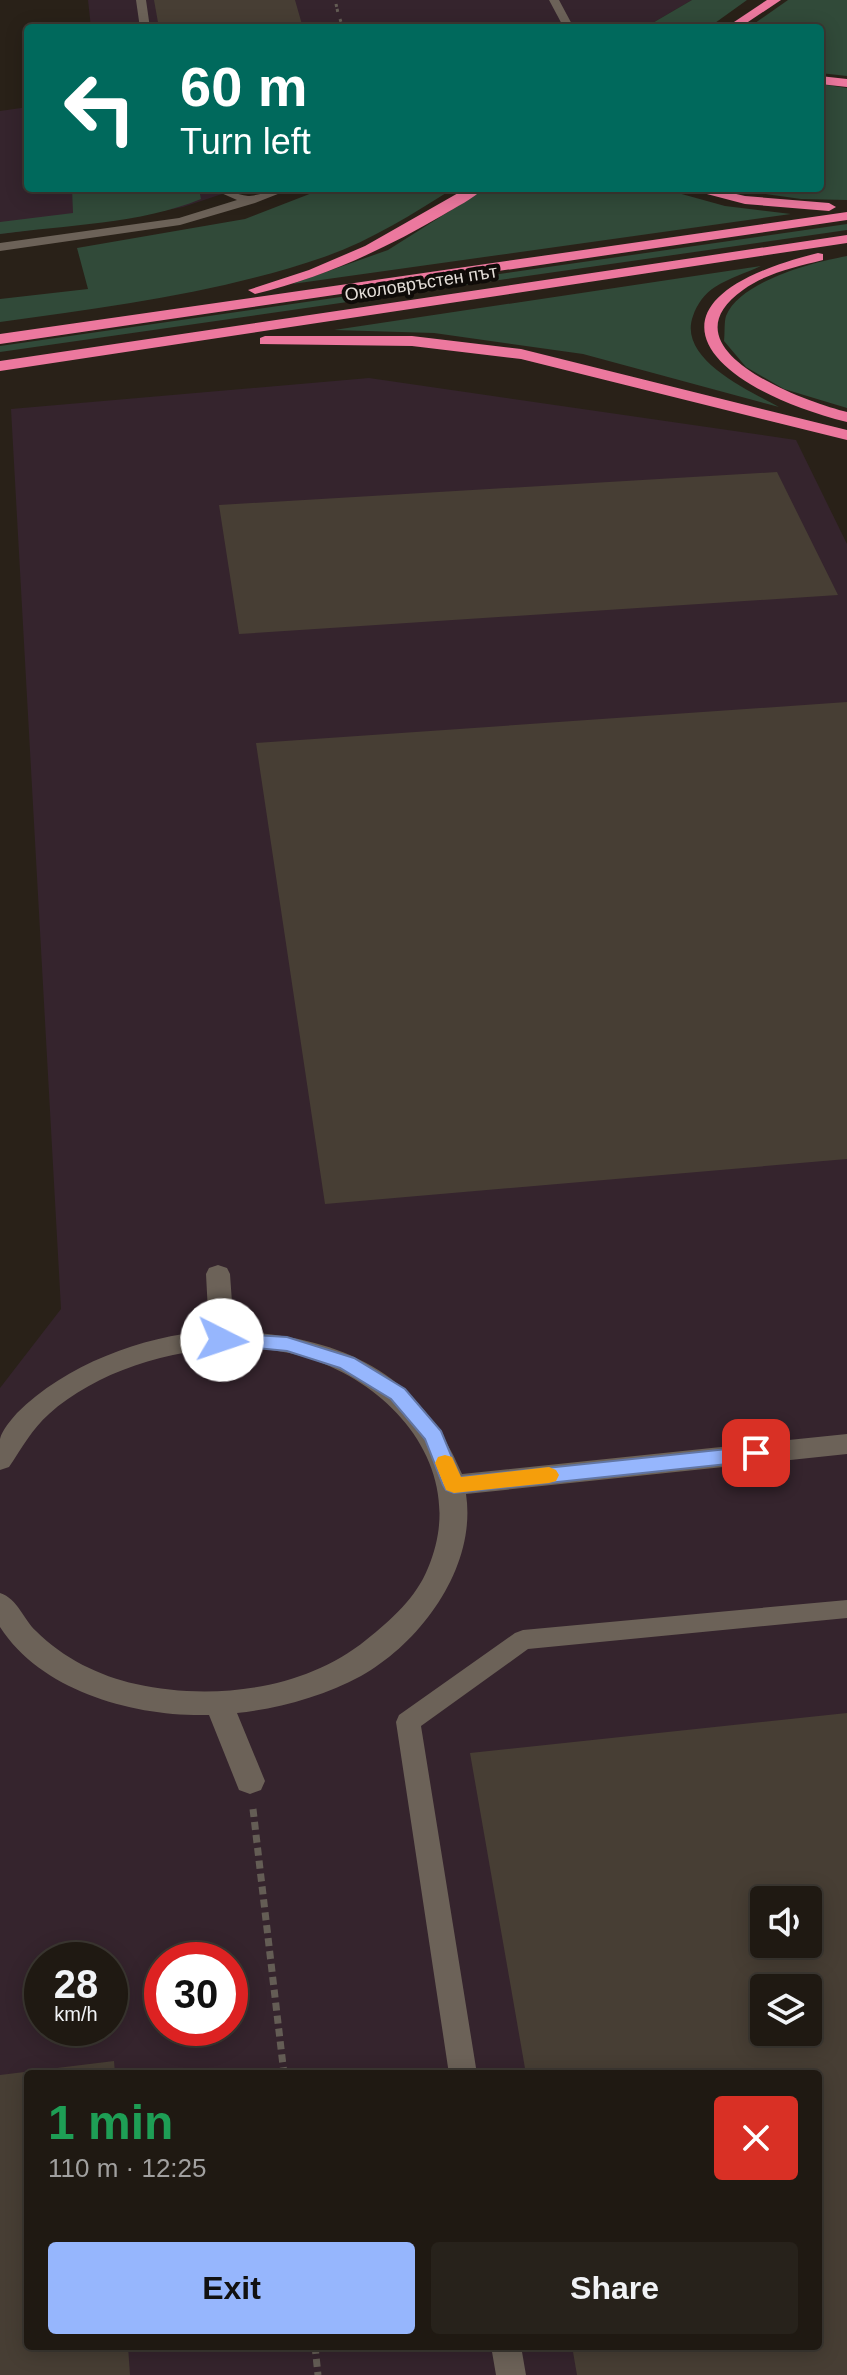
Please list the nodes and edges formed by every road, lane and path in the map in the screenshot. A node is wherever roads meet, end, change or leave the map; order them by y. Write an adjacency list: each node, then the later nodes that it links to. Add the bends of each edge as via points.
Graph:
1 (141, 0): 7 (lane)
2 (554, 0): 9 (lane)
3 (775, 0): 10 (highway)
4 (336, 4): 5 (path)
5 (338, 13)
6 (340, 19): 8 (path)
7 (144, 24)
8 (342, 24)
9 (567, 24)
10 (737, 24)
11 (824, 80): 12 (highway)
12 (847, 83)
13 (227, 192): 17 (lane)
14 (276, 192): 17 (lane)
15 (471, 192): 23 (highway, via 343,263 261,288)
16 (710, 192): 18 (highway, via 757,202)
17 (251, 201): 21 (lane, via 156,225)
18 (847, 207)
19 (847, 216): 23 (highway, Околовръстен път)
20 (847, 239): 25 (highway, Околовръстен път)
21 (0, 247)
22 (847, 250): 27 (highway, via 754,278 721,302 710,328 714,345 746,377 801,404)
23 (86, 327): 24 (highway, Околовръстен път)
24 (0, 339)
25 (107, 351): 26 (highway, Околовръстен път); 28 (highway, via 311,339 467,346 576,365)
26 (0, 366)
27 (847, 417)
28 (847, 435)
29 (218, 1274): 30 (street)
30 (222, 1340): 32 (street, via 148,1350 79,1379 25,1422); 33 (street, via 287,1344 347,1363 398,1394 434,1436)
31 (847, 1444): 33 (street)
32 (0, 1460)
33 (454, 1485): 36 (street, via 454,1535 437,1585 401,1630 350,1668 301,1688)
34 (0, 1604): 36 (street, via 25,1639 77,1677 144,1699)
35 (847, 1609): 39 (lane, via 523,1640 408,1722)
36 (219, 1704): 37 (street)
37 (250, 1781): 38 (path)
38 (284, 2070)
39 (462, 2070)
40 (315, 2350): 42 (path)
41 (507, 2350): 43 (lane)
42 (318, 2375)
43 (511, 2375)

